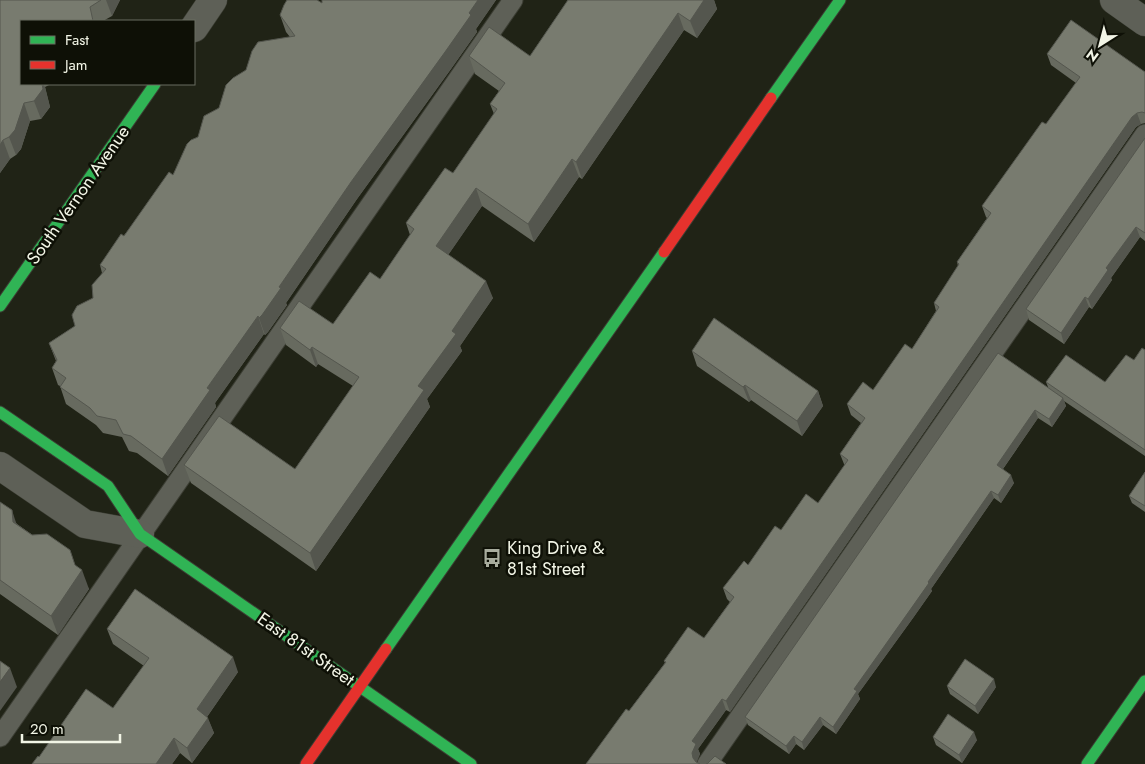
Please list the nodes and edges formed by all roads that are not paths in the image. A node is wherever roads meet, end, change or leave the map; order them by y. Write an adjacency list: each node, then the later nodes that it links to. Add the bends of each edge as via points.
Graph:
1 (213, 0): 6 (street)
2 (513, 0): 12 (lane)
3 (840, 0): 14 (street)
4 (1114, 0): 5 (street)
5 (1145, 22)
6 (195, 27)
7 (154, 85): 9 (street, South Vernon Avenue)
8 (1145, 134): 18 (lane)
9 (0, 306)
10 (0, 412): 12 (street, East 81st Street, via 108,486)
11 (0, 466): 12 (street, East 81st Street, via 85,524)
12 (140, 534): 14 (street, East 81st Street); 15 (lane)
13 (1145, 681): 19 (street)
14 (360, 687): 16 (street); 17 (street, East 81st Street)
15 (0, 737)
16 (306, 764)
17 (471, 764)
18 (708, 764)
19 (1087, 764)

